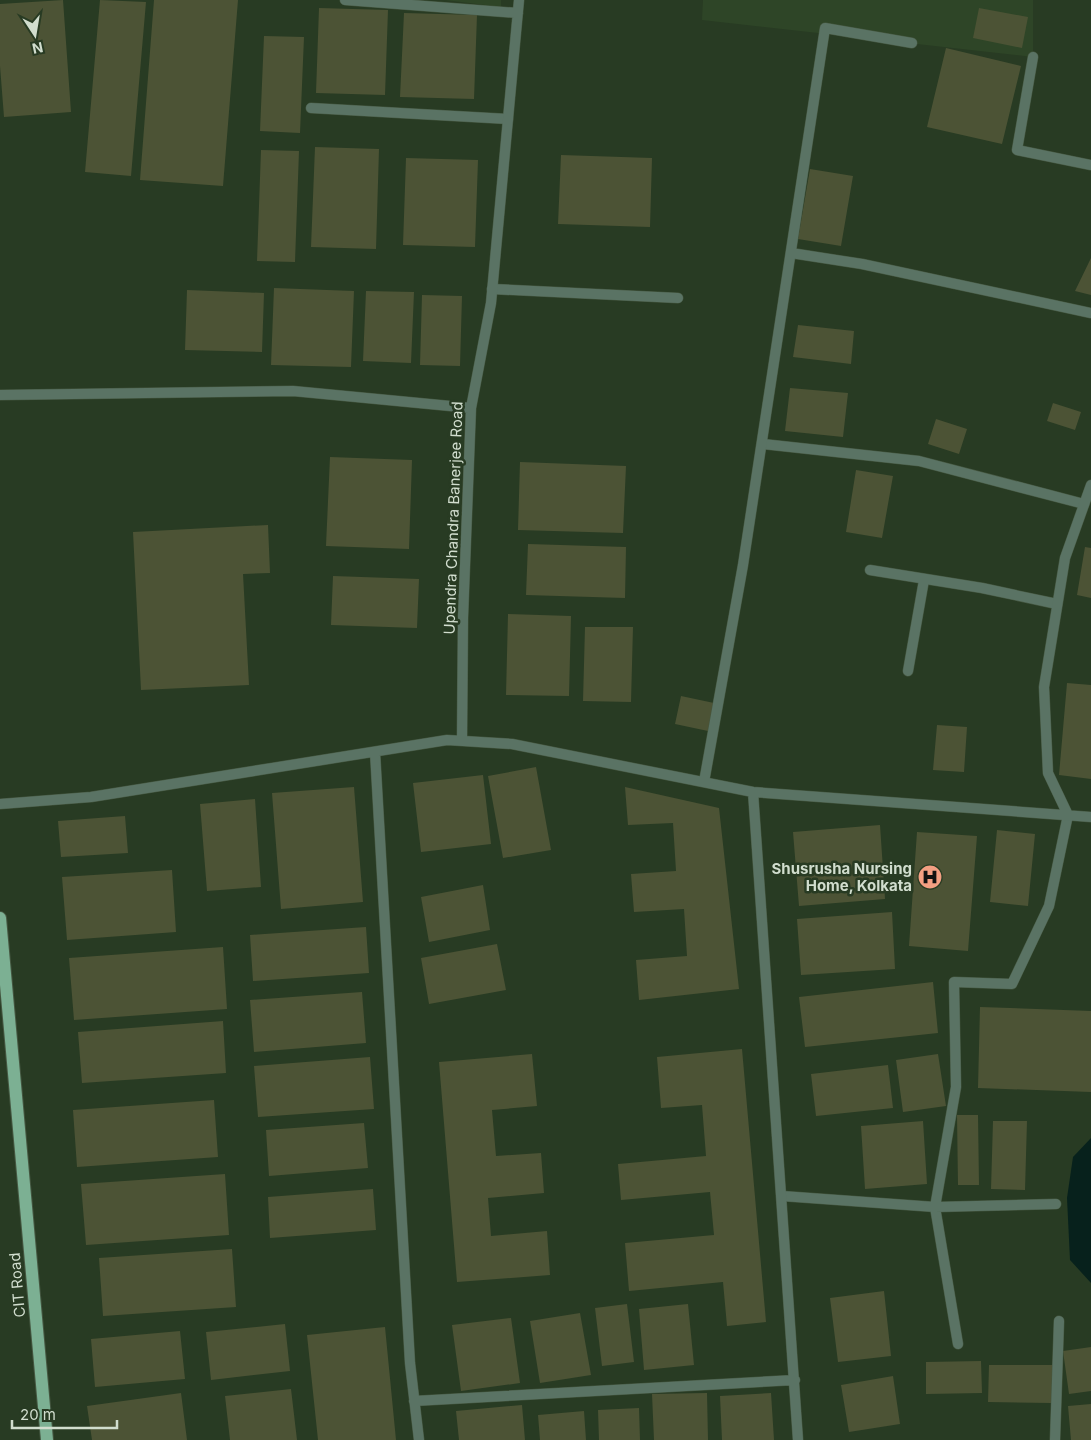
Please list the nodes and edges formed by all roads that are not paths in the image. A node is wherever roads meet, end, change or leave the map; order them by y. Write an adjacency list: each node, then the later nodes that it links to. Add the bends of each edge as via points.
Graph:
1 (345, 0): 3 (street)
2 (519, 0): 3 (street, Upendra Chandra Banerjee Road)
3 (518, 13): 7 (street, Upendra Chandra Banerjee Road)
4 (912, 44): 9 (street, via 826,28)
5 (1033, 57): 8 (street, via 1017,150)
6 (311, 108): 7 (street)
7 (508, 119): 10 (street, Upendra Chandra Banerjee Road)
8 (1091, 165)
9 (791, 253): 12 (street, via 862,264); 15 (street)
10 (492, 289): 11 (street); 14 (street, Upendra Chandra Banerjee Road)
11 (678, 298)
12 (1091, 313)
13 (0, 395): 14 (street, via 293,391)
14 (470, 408): 22 (street, Upendra Chandra Banerjee Road)
15 (763, 444): 17 (street, via 919,461); 24 (street)
16 (1091, 484): 17 (street)
17 (1084, 504): 20 (street, via 1065,558)
18 (870, 570): 19 (street)
19 (924, 580): 20 (street); 21 (street)
20 (1057, 604): 27 (street, via 1044,686 1046,749 1048,774)
21 (908, 671)
22 (462, 741): 23 (street, via 447,740); 24 (street, via 512,744)
23 (374, 752): 26 (street, via 90,797); 36 (street)
24 (704, 782): 25 (street)
25 (753, 792): 27 (street); 30 (street)
26 (0, 804)
27 (1068, 815): 28 (street); 32 (street, via 1049,906 1012,984 954,982 956,1087)
28 (1091, 817)
29 (0, 918): 37 (main road, CIT Road)
30 (782, 1196): 32 (street); 35 (street)
31 (1056, 1204): 32 (street)
32 (935, 1207): 34 (street)
33 (1059, 1321): 40 (street)
34 (958, 1344)
35 (794, 1380): 36 (street); 39 (street)
36 (414, 1402): 38 (street)
37 (48, 1440)
38 (419, 1440)
39 (798, 1440)
40 (1055, 1440)

